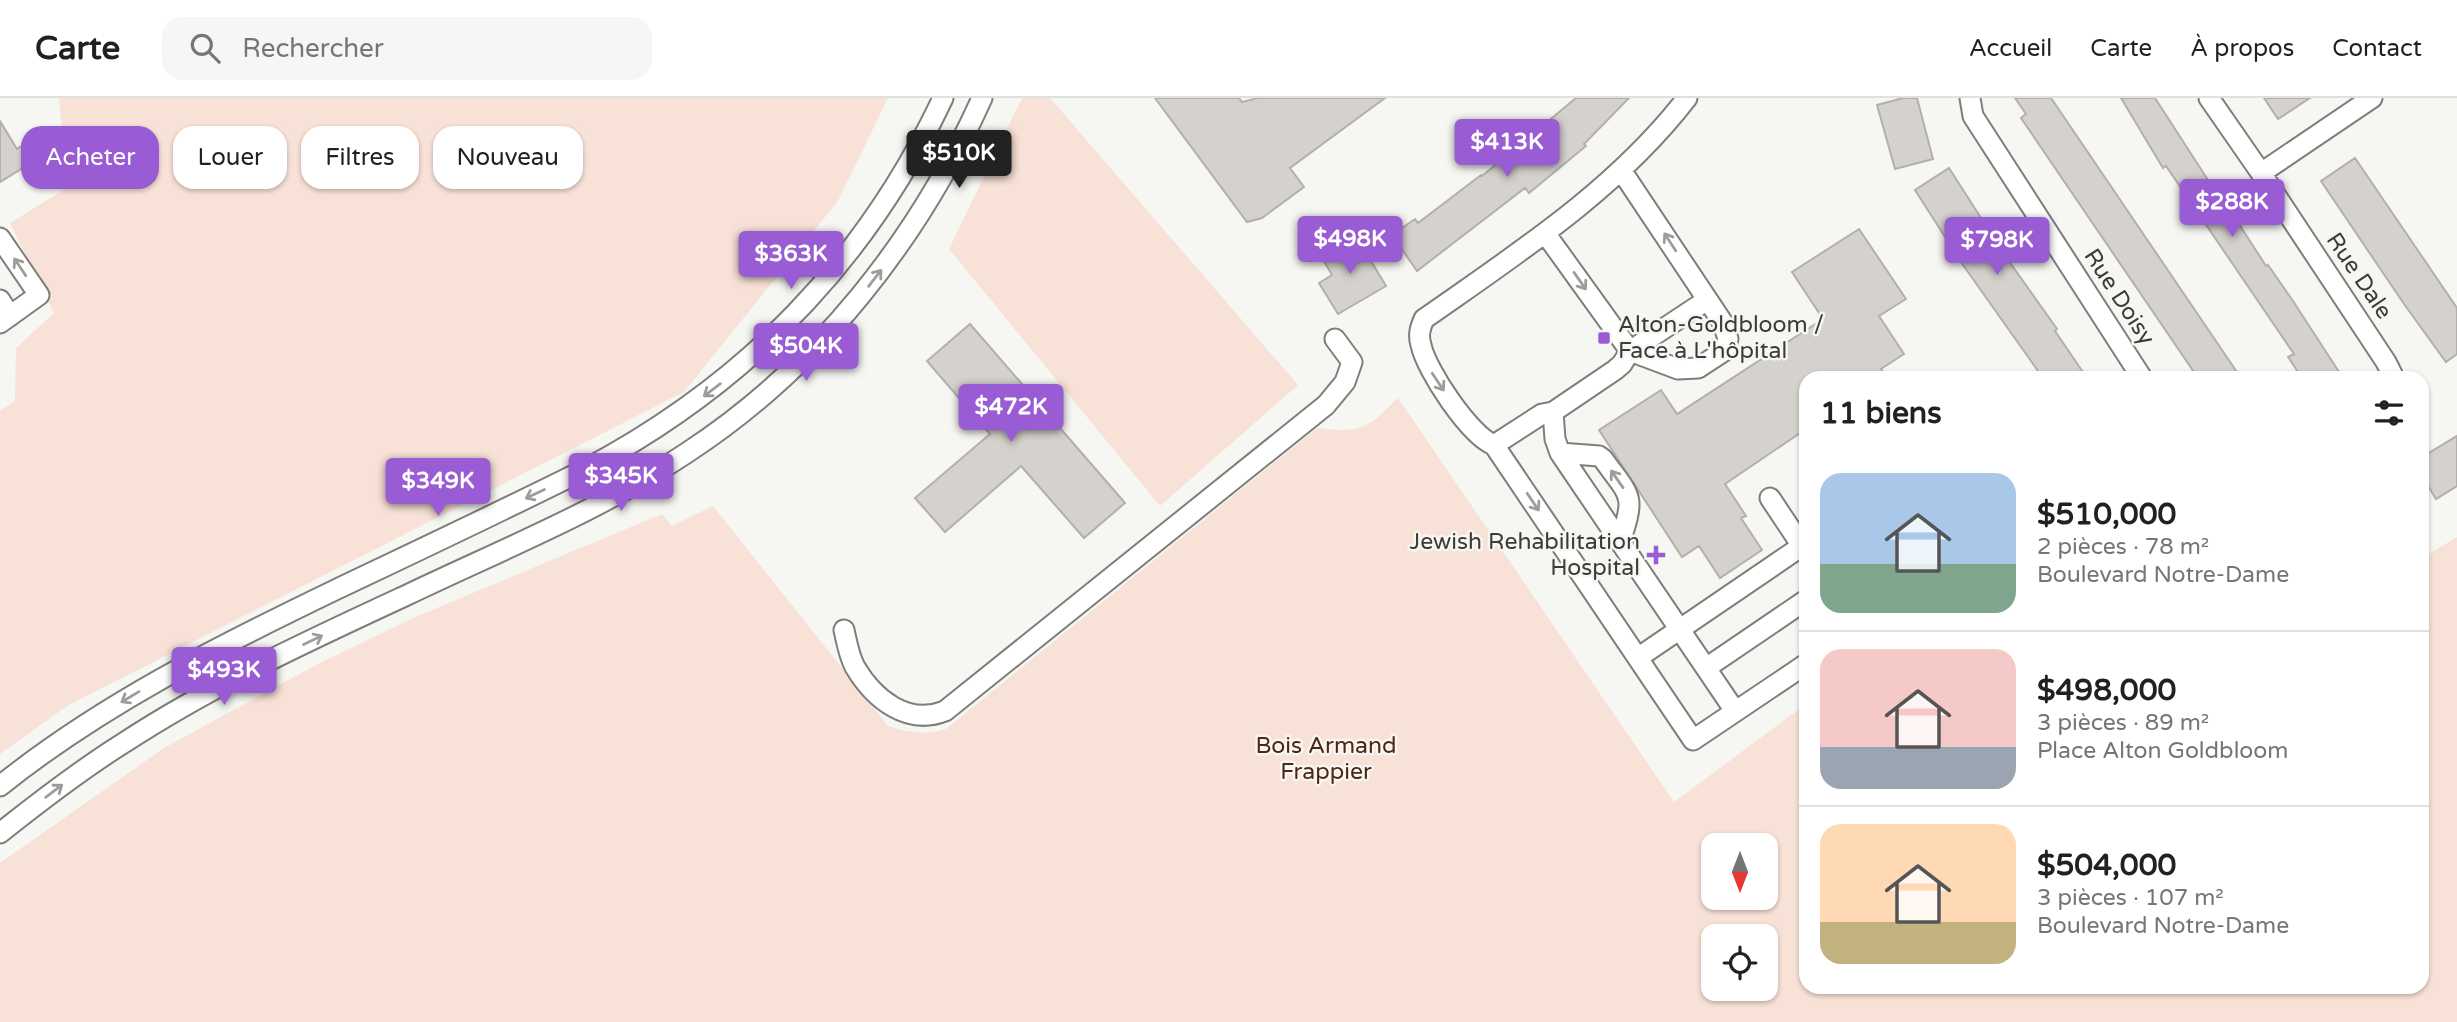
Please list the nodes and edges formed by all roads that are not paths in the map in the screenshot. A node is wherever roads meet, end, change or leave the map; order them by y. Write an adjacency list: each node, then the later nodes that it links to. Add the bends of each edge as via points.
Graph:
1 (943, 98): 31 (street, one-way to 31, via 893,191 828,279 769,341 680,414 586,469 172,673)
2 (982, 98): 32 (street, one-way to 2, via 89,766 191,703 623,489 718,430 808,354 871,284 942,180)
3 (1688, 98): 7 (street)
4 (1970, 98): 15 (street, Rue Doisy, via 1973,116)
5 (2209, 98): 8 (street, Rue Dale)
6 (2372, 98): 8 (street)
7 (1621, 170): 9 (street); 11 (street, one-way to 7)
8 (2261, 173): 16 (street, Rue Dale)
9 (1545, 233): 14 (street, one-way to 14); 18 (street, one-way to 18, via 1424,318 1419,334 1433,375 1475,432)
10 (0, 238): 12 (street, one-way to 10, via 39,295)
11 (1707, 300): 14 (street); 14 (street, via 1728,335 1721,355 1685,370)
12 (3, 313)
13 (1335, 339): 26 (street, via 1352,362 1345,382 1326,405 945,711 908,715 887,703 855,667)
14 (1630, 351): 17 (street, via 1622,364)
15 (2137, 371)
16 (2390, 371)
17 (1553, 412): 18 (street, via 1542,414); 19 (street)
18 (1494, 445): 27 (street, one-way to 27)
19 (1560, 453): 21 (street); 21 (street, one-way to 19, via 1631,505 1627,492 1599,456)
20 (1770, 498): 22 (street)
21 (1620, 542): 25 (street)
22 (1799, 542)
23 (1799, 552): 25 (street)
24 (1799, 605): 28 (street)
25 (1679, 629): 27 (street); 28 (street)
26 (844, 630)
27 (1639, 657): 30 (street, via 1693,740)
28 (1706, 668): 30 (street)
29 (1799, 669): 30 (street)
30 (1735, 711)
31 (0, 786)
32 (0, 833)

